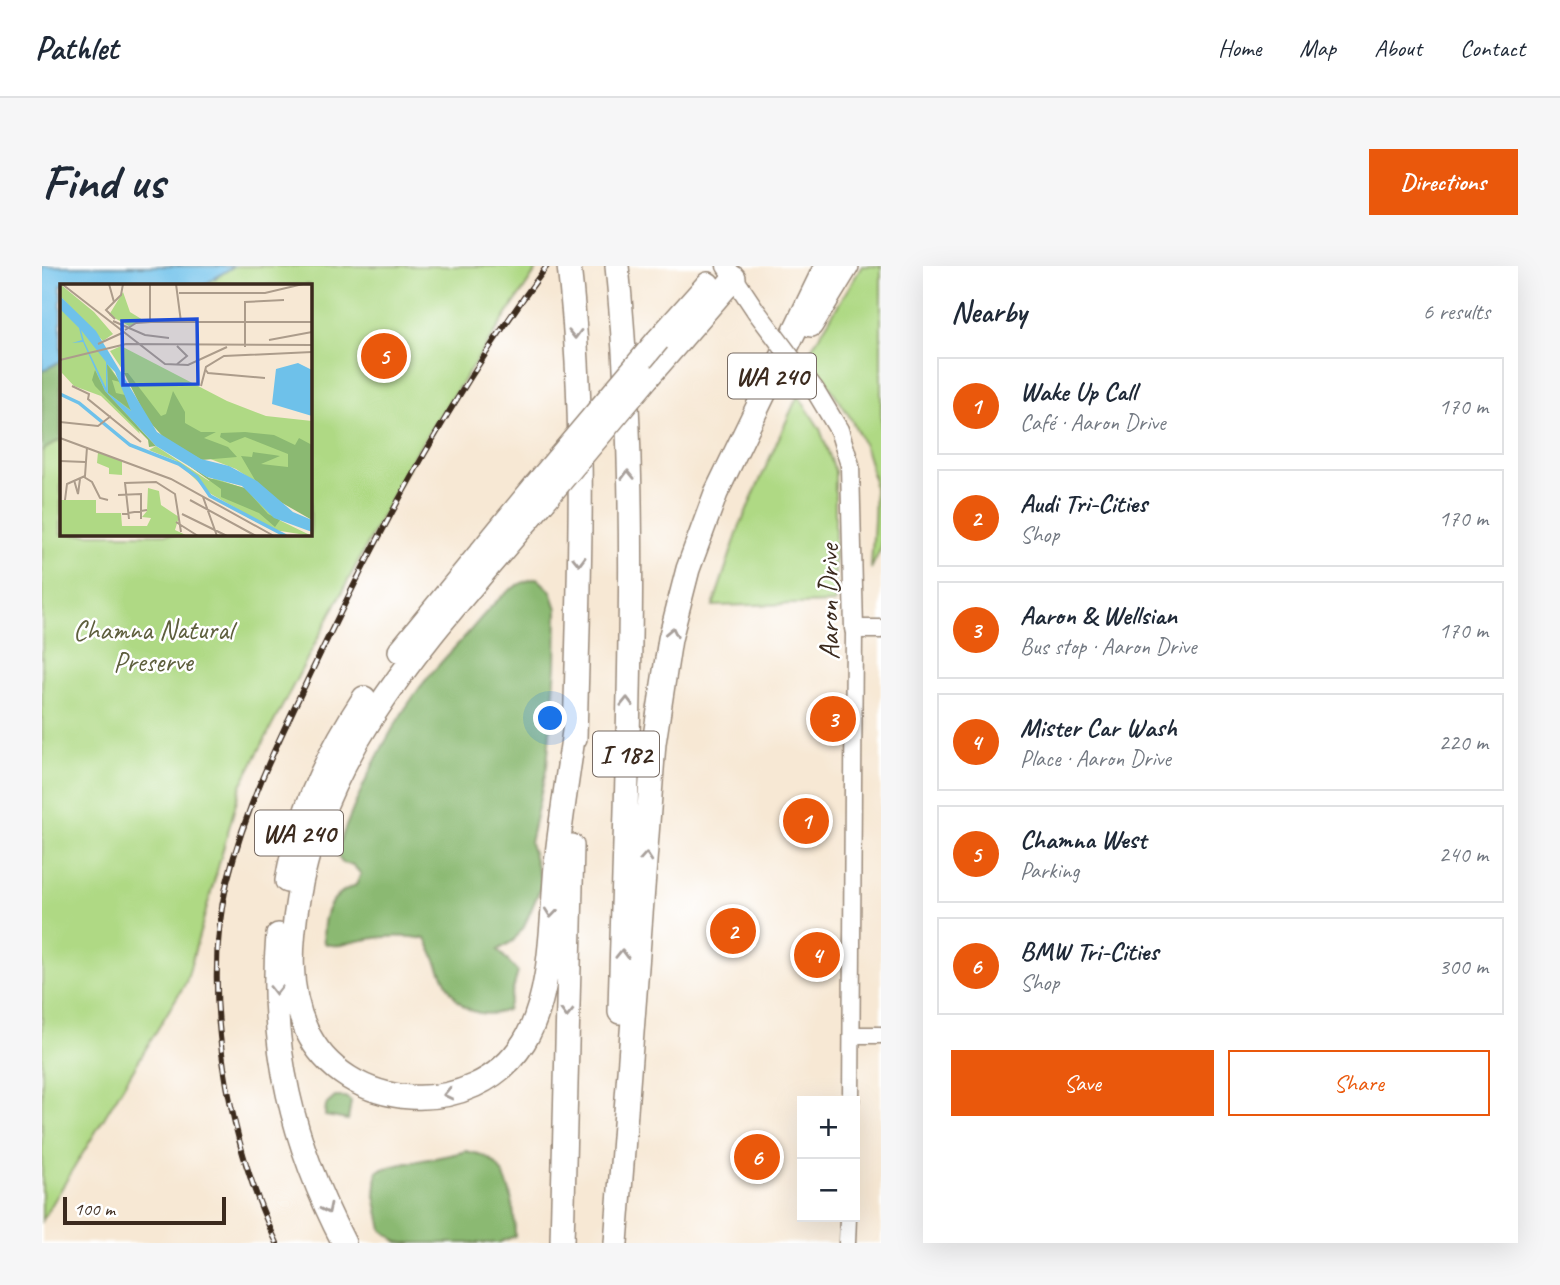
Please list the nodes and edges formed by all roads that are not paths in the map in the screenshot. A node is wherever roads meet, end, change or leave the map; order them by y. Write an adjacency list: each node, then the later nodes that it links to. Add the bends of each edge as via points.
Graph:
1 (569, 266): 10 (highway, I 182, one-way to 10, via 575,317 580,582)
2 (617, 266): 17 (highway, I 182, one-way to 2, via 630,582 625,345)
3 (826, 266): 6 (highway, WA 240)
4 (847, 266): 6 (highway)
5 (728, 270): 7 (highway, bridge); 8 (main road, Aaron Drive, bridge, via 839,430 850,465)
6 (748, 425): 17 (highway, WA 240, one-way to 6, via 663,673 688,569)
7 (540, 494): 10 (highway, one-way to 7, via 545,976 538,1011 523,1043 491,1076 456,1093 414,1098 373,1091 353,1081 317,1048 306,1030 293,984 291,960 299,897 322,811 344,762 382,700); 15 (highway, WA 240, one-way to 15, via 365,697 329,757 295,844 276,960 279,1048 305,1159)
8 (854, 629): 9 (main road); 11 (street, Aaron Drive)
9 (881, 629)
10 (575, 724): 16 (highway, I 182, one-way to 16)
11 (853, 1035): 12 (street); 13 (street, Aaron Drive)
12 (881, 1035)
13 (851, 1096)
14 (848, 1222): 18 (street)
15 (344, 1243)
16 (562, 1243)
17 (615, 1243)
18 (847, 1243)

